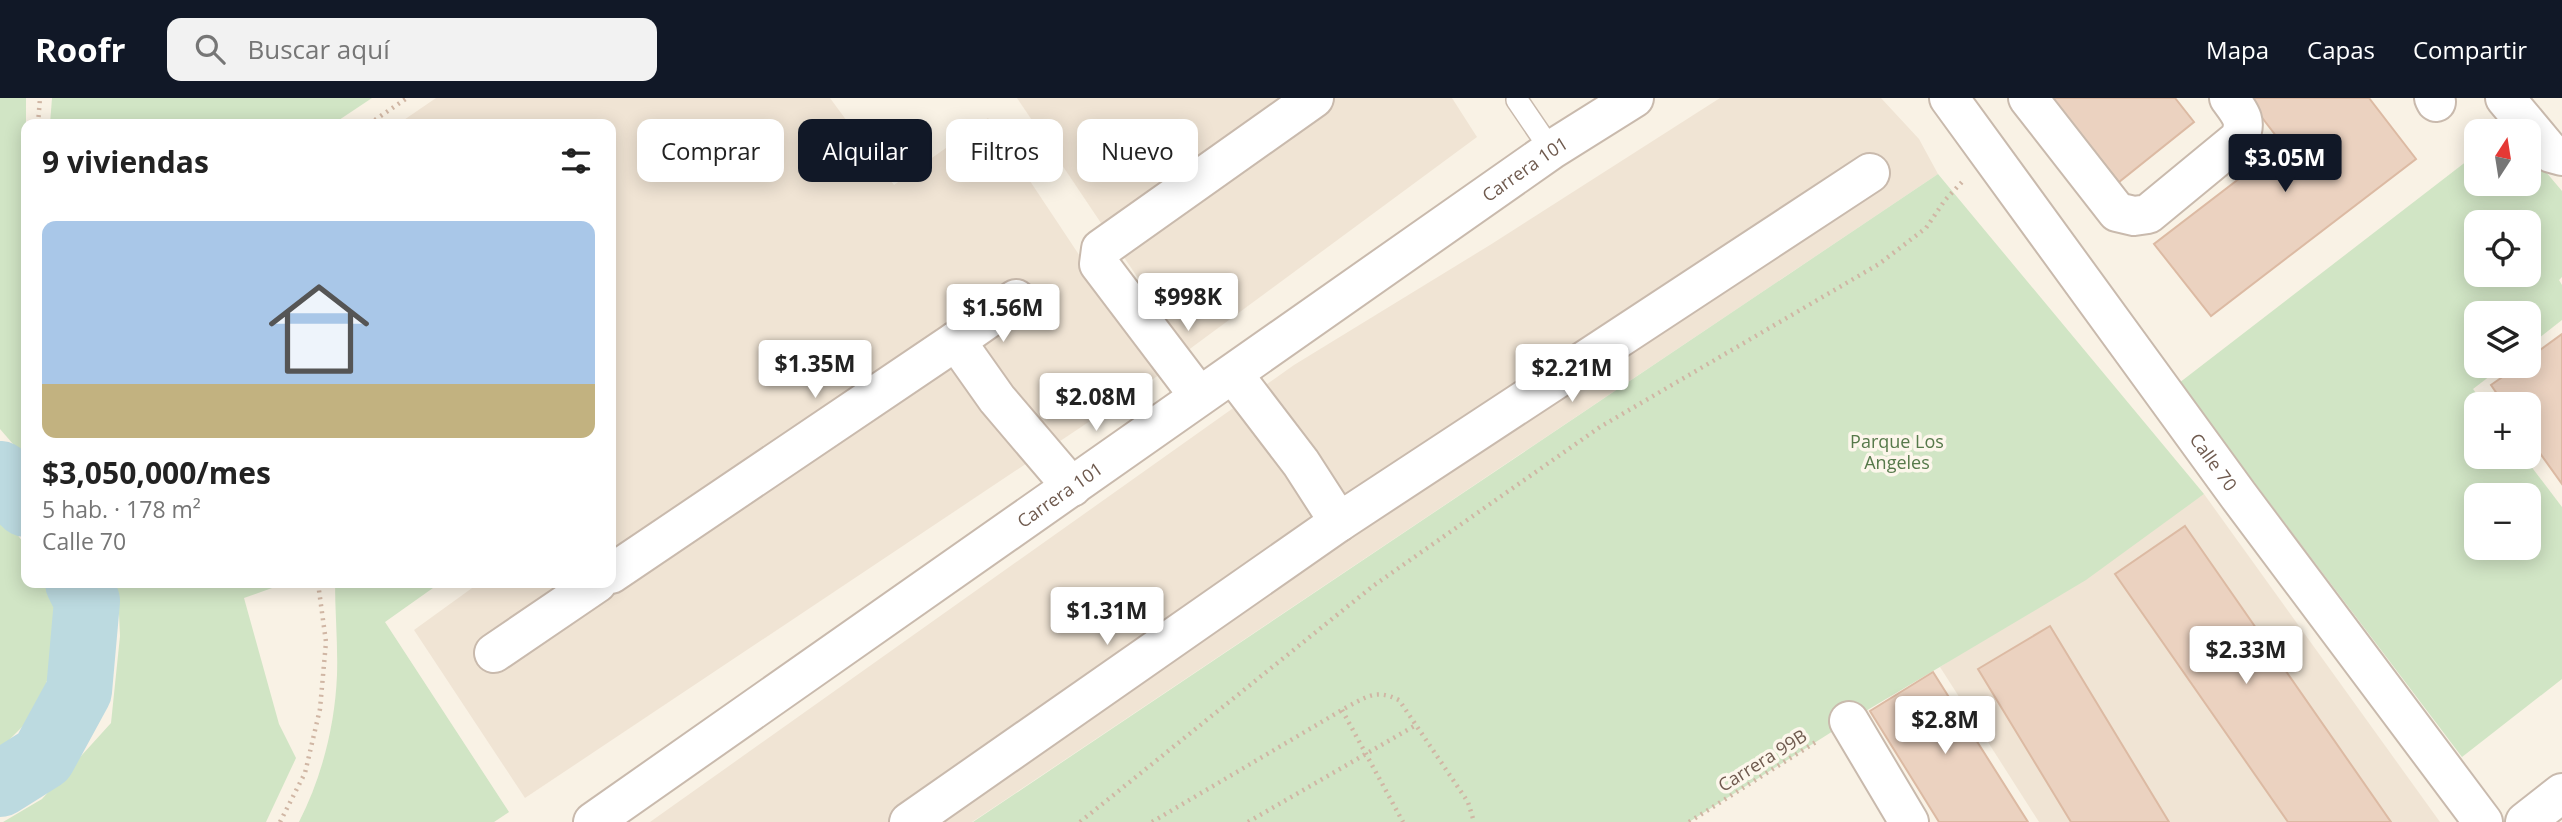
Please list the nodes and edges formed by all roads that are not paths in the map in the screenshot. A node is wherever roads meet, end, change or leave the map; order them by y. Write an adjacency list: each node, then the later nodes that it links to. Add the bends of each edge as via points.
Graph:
1 (1314, 98): 14 (street, via 1101,249 1098,256 1099,264)
2 (1949, 98): 25 (street, Calle 70)
3 (2028, 98): 4 (street, via 2117,212 2134,216 2148,214 2239,139 2243,117)
4 (2229, 98)
5 (2505, 98): 9 (street, via 2550,153)
6 (1517, 100): 8 (lane)
7 (1622, 101): 8 (street, Carrera 101)
8 (1551, 150): 13 (street, Carrera 101)
9 (2562, 156)
10 (1870, 173): 16 (street)
11 (1016, 299): 12 (street)
12 (956, 341): 15 (street); 17 (street)
13 (1233, 374): 14 (street, Carrera 101); 16 (street)
14 (1199, 396): 15 (street, Carrera 101)
15 (1072, 487): 22 (street, Carrera 101)
16 (1339, 522): 23 (street)
17 (616, 571)
18 (590, 588): 19 (street)
19 (494, 653)
20 (1849, 721): 24 (street)
21 (2562, 793): 26 (street)
22 (593, 822)
23 (909, 822)
24 (1909, 822)
25 (2483, 822)
26 (2525, 822)

